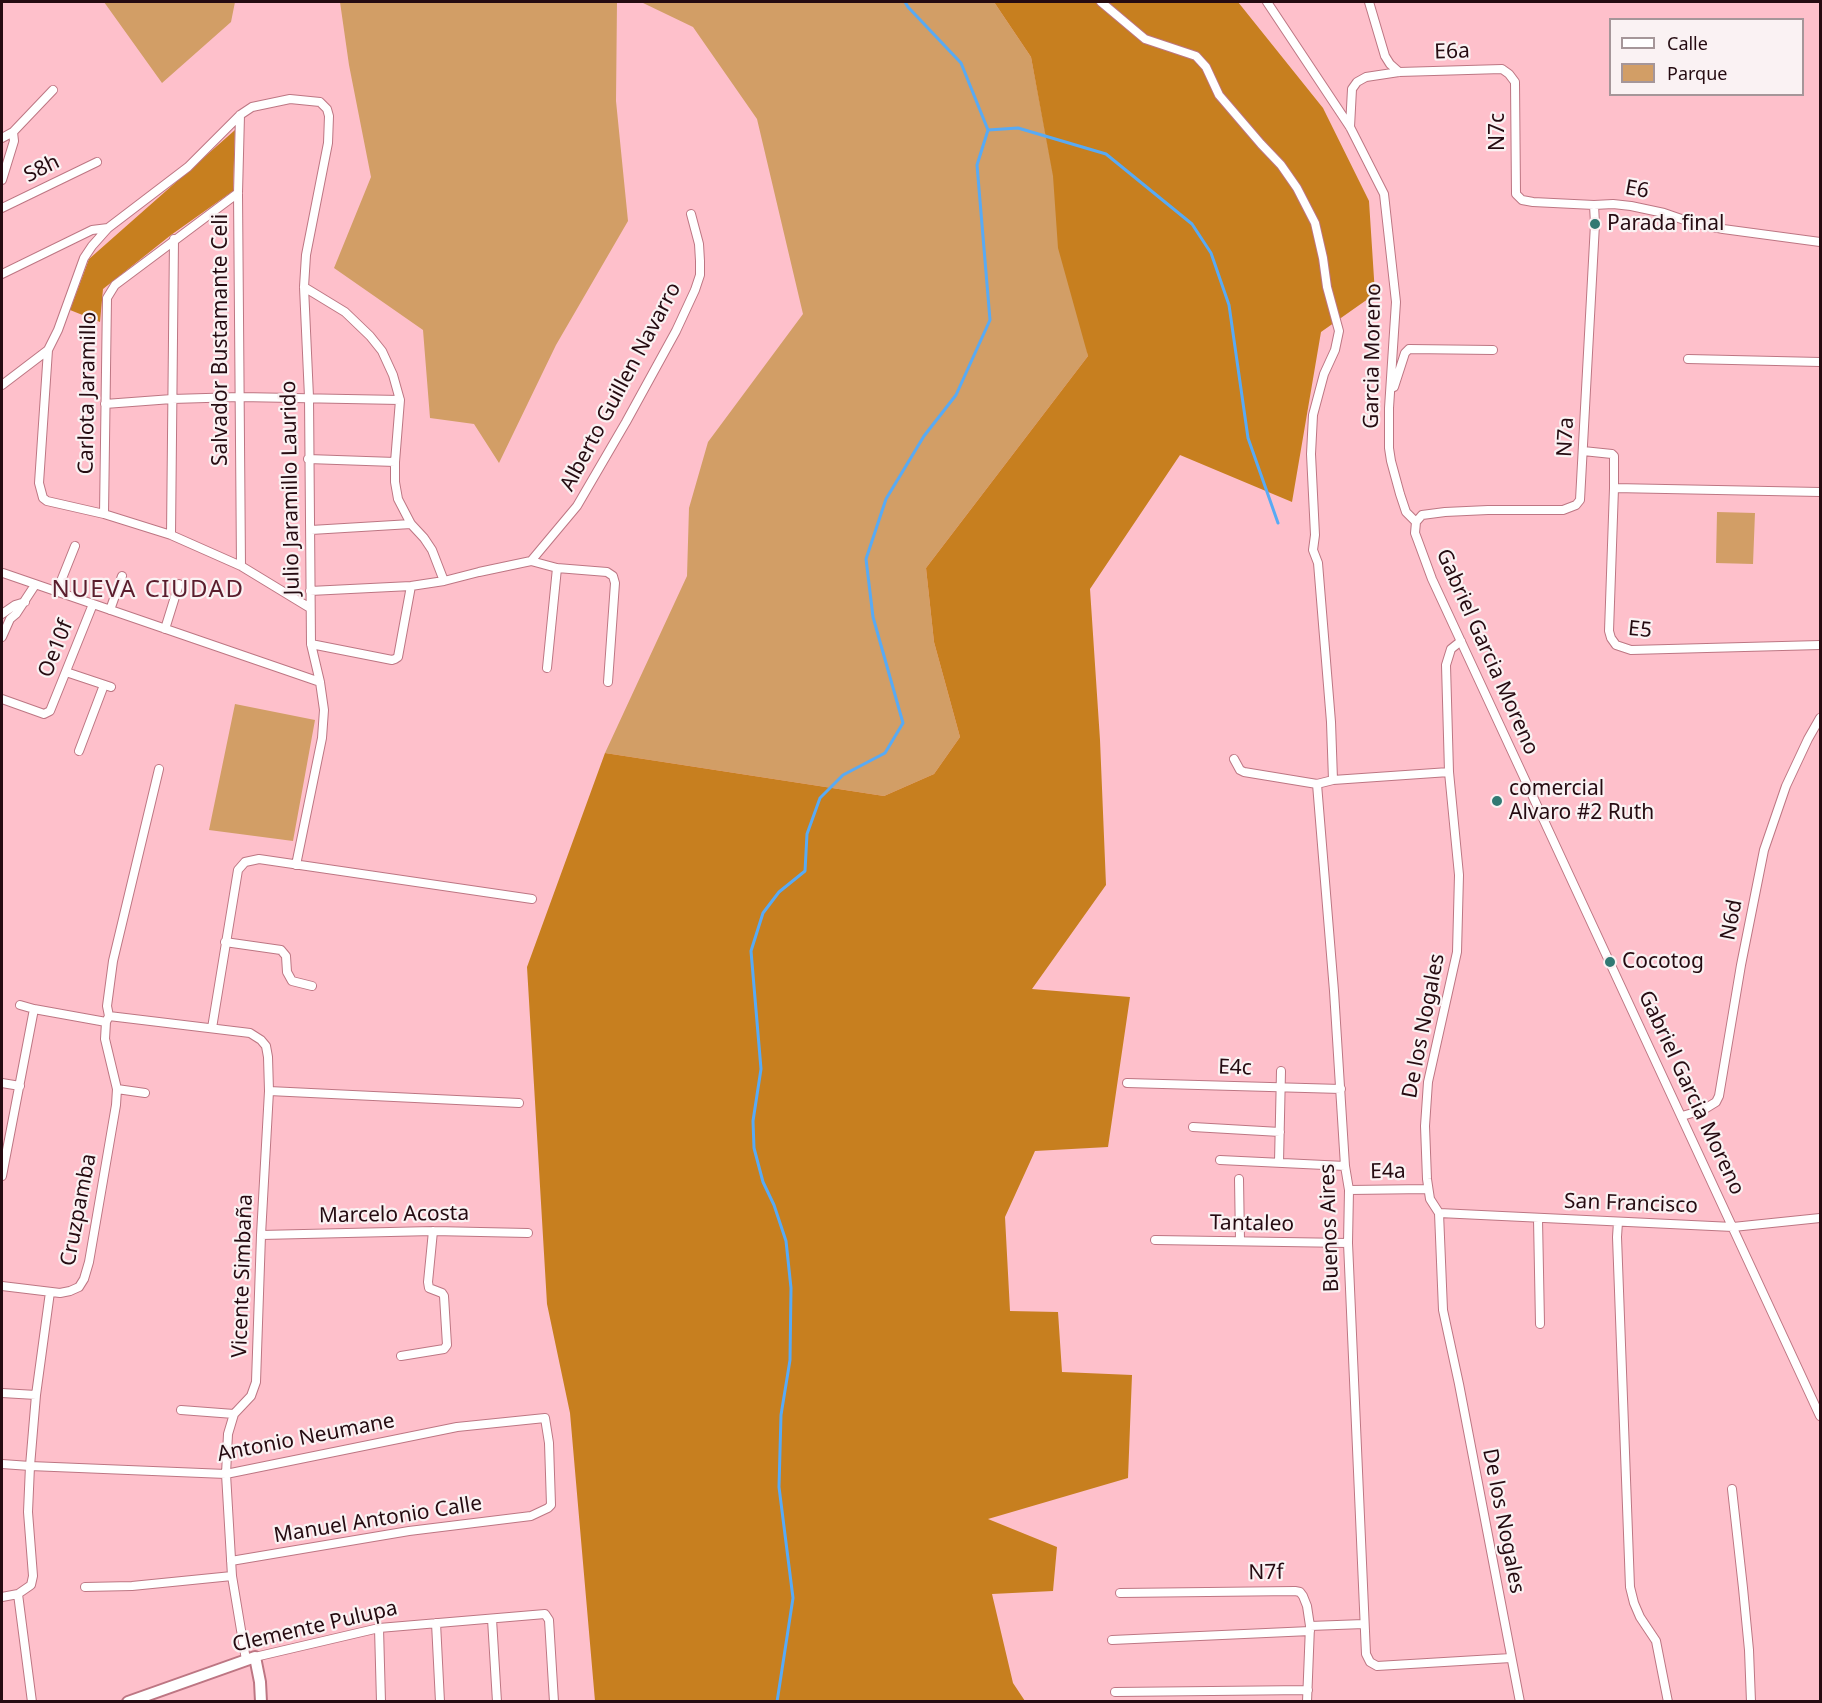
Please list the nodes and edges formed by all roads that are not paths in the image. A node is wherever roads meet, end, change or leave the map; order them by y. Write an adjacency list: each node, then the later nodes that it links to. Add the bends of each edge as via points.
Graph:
1 (1101, 2): 76 (street, via 1145,39 1196,56 1206,67 1219,95 1281,165 1315,223 1339,331 1313,415 1311,454 1313,550 1318,563)
2 (1267, 2): 8 (street, Garcia Moreno)
3 (1369, 2): 5 (street, via 1385,56)
4 (1506, 70): 5 (street, E6a); 14 (street, N7c, via 1513,77 1516,90)
5 (1399, 72): 8 (street, E6a, via 1358,82 1353,89)
6 (53, 90): 9 (street)
7 (240, 115): 13 (street, Salvador Bustamante Celi); 18 (street, via 188,167); 22 (street, Julio Jaramillo Laurido, via 252,107 290,99 320,102 327,109 328,143 306,255)
8 (1350, 127): 28 (street, Garcia Moreno, via 1384,195 1396,302)
9 (13, 132): 10 (street); 12 (street)
10 (2, 138)
11 (97, 162): 16 (street, S8h)
12 (2, 180)
13 (238, 192): 19 (street, Carlota Jaramillo); 29 (street, Salvador Bustamante Celi)
14 (1518, 197): 15 (street, E6, via 1533,202)
15 (1594, 205): 20 (street, E6, via 1631,206 1723,229); 34 (street, N7a)
16 (2, 208)
17 (691, 214): 45 (street, Alberto Guillen Navarro, via 700,261 695,290 643,392 577,506)
18 (108, 228): 21 (street, via 93,230); 23 (street, via 84,258)
19 (174, 239): 31 (street); 33 (street, Carlota Jaramillo, via 115,285 107,298)
20 (1821, 242)
21 (2, 274)
22 (304, 286): 30 (street, Julio Jaramillo Laurido); 32 (street, via 345,312 370,336 382,351)
23 (48, 350): 27 (street); 39 (street, via 39,483 43,498)
24 (1493, 350): 28 (street, via 1409,349)
25 (1688, 359): 26 (street)
26 (1821, 362)
27 (2, 385)
28 (1391, 394): 40 (street, Garcia Moreno, via 1391,460 1406,512)
29 (240, 397): 30 (street); 31 (street); 46 (street, Salvador Bustamante Celi)
30 (309, 398): 32 (street); 35 (street, Julio Jaramillo Laurido)
31 (172, 399): 33 (street); 43 (street)
32 (400, 400): 36 (street)
33 (105, 404): 39 (street, Carlota Jaramillo)
34 (1583, 451): 37 (street, E5, via 1614,456); 40 (street, N7a, via 1580,500 1571,508 1438,512 1422,515)
35 (308, 459): 36 (street); 42 (street, Julio Jaramillo Laurido)
36 (396, 462): 41 (street, via 398,499)
37 (1614, 488): 38 (street); 65 (street, E5, via 1609,631 1616,645 1631,651)
38 (1821, 492)
39 (104, 514): 43 (street)
40 (1416, 522): 63 (street, Gabriel Garcia Moreno, via 1418,542)
41 (411, 524): 42 (street); 50 (street, via 432,550)
42 (311, 530): 55 (street, Julio Jaramillo Laurido)
43 (171, 535): 46 (street)
44 (75, 546): 54 (street)
45 (531, 561): 47 (street); 50 (street)
46 (241, 566): 58 (street)
47 (557, 568): 66 (street); 69 (street, via 607,572 613,576)
48 (3, 573): 52 (street)
49 (122, 576): 59 (street)
50 (444, 581): 53 (street)
51 (179, 584): 61 (street)
52 (35, 585): 54 (street); 56 (street)
53 (411, 586): 55 (street); 64 (street, via 395,659)
54 (57, 591): 57 (street)
55 (310, 591): 58 (street, Julio Jaramillo Laurido)
56 (25, 602): 60 (street); 62 (street, via 10,619)
57 (93, 604): 59 (street); 67 (street, Oe10f)
58 (310, 608): 64 (street, Julio Jaramillo Laurido)
59 (110, 610): 61 (street)
60 (2, 614)
61 (165, 629): 68 (street)
62 (2, 637)
63 (1461, 641): 75 (street, De los Nogales, via 1451,649 1446,664); 96 (street, Gabriel Garcia Moreno)
64 (311, 644): 68 (street, Julio Jaramillo Laurido)
65 (1821, 645)
66 (547, 668)
67 (66, 672): 70 (street, Oe10f, via 48,713); 72 (street, via 107,686)
68 (320, 682): 78 (street, Julio Jaramillo Laurido, via 322,738)
69 (608, 682)
70 (2, 699)
71 (1821, 718): 96 (street, N6d, via 1786,786 1764,850 1719,1096 1703,1110)
72 (79, 751)
73 (1234, 759): 77 (street, via 1244,772)
74 (159, 769): 84 (street, Cruzpamba, via 113,962)
75 (1449, 772): 76 (street); 105 (street, De los Nogales, via 1459,875 1458,952 1428,1082)
76 (1333, 780): 77 (street)
77 (1317, 784): 92 (street, Buenos Aires)
78 (297, 865): 79 (street); 80 (street, via 259,859 241,864)
79 (532, 899)
80 (225, 942): 81 (street, via 281,950 292,981); 85 (street)
81 (312, 986)
82 (20, 1005): 83 (street, Vicente Simbaña)
83 (34, 1009): 84 (street, Vicente Simbaña); 89 (street)
84 (107, 1019): 85 (street, Vicente Simbaña); 91 (street, Cruzpamba, via 105,1039)
85 (212, 1028): 93 (street, Vicente Simbaña, via 250,1033 261,1040 268,1057)
86 (1281, 1071): 90 (street)
87 (2, 1083): 89 (street)
88 (1127, 1083): 90 (street, E4c)
89 (20, 1086): 101 (street)
90 (1280, 1087): 92 (street, E4c); 98 (street)
91 (117, 1089): 94 (street); 119 (street, Cruzpamba, via 84,1279 70,1291)
92 (1341, 1089): 102 (street, Buenos Aires)
93 (269, 1091): 95 (street); 114 (street, Vicente Simbaña)
94 (145, 1093)
95 (519, 1103)
96 (1682, 1116): 111 (street, Gabriel Garcia Moreno)
97 (1192, 1126): 98 (street)
98 (1280, 1132): 100 (street)
99 (1220, 1160): 100 (street)
100 (1279, 1162): 102 (street)
101 (3, 1163): 103 (street)
102 (1345, 1166): 106 (street, Buenos Aires)
103 (2, 1176)
104 (1239, 1179): 116 (street)
105 (1428, 1189): 106 (street, E4a); 107 (street, De los Nogales)
106 (1349, 1190): 117 (street, Buenos Aires)
107 (1439, 1214): 109 (street, San Francisco); 145 (street, De los Nogales, via 1443,1310)
108 (1821, 1218): 111 (street, San Francisco)
109 (1538, 1219): 110 (street, San Francisco); 120 (street)
110 (1618, 1222): 111 (street, San Francisco); 157 (street, via 1630,1587 1640,1617 1656,1641)
111 (1733, 1227): 126 (street, Gabriel Garcia Moreno)
112 (433, 1231): 113 (street, Marcelo Acosta); 114 (street, Marcelo Acosta); 121 (street, via 428,1282 429,1288 444,1296 447,1345 444,1349)
113 (528, 1233)
114 (261, 1234): 125 (street, Vicente Simbaña, via 256,1382 251,1396)
115 (1155, 1240): 116 (street, Tantaleo)
116 (1240, 1241): 117 (street, Tantaleo)
117 (1348, 1243): 140 (street, Buenos Aires)
118 (2, 1286): 119 (street)
119 (50, 1292): 123 (street, Cruzpamba)
120 (1540, 1324)
121 (401, 1356)
122 (2, 1393): 123 (street)
123 (36, 1395): 128 (street, Cruzpamba)
124 (181, 1410): 125 (street)
125 (234, 1414): 129 (street, Vicente Simbaña, via 228,1434)
126 (1821, 1416)
127 (2, 1464): 128 (street, Antonio Neumane)
128 (30, 1466): 129 (street, Antonio Neumane); 136 (street, Cruzpamba, via 28,1512 33,1576 31,1585)
129 (226, 1474): 131 (street, Antonio Neumane, via 457,1427 545,1418 551,1505); 132 (street, Vicente Simbaña)
130 (1732, 1489): 158 (street)
131 (531, 1516): 132 (street, Manuel Antonio Calle, via 409,1531)
132 (231, 1561): 133 (street, Vicente Simbaña)
133 (232, 1576): 134 (street); 144 (street, Vicente Simbaña)
134 (85, 1587)
135 (1120, 1593): 142 (street, N7f, via 1295,1591 1303,1596)
136 (18, 1594): 137 (street); 148 (street)
137 (2, 1597)
138 (492, 1619): 139 (street, Clemente Pulupa); 153 (street); 154 (street, Clemente Pulupa, via 545,1614 549,1620)
139 (436, 1623): 141 (street, Clemente Pulupa); 152 (street)
140 (1364, 1624): 142 (street); 145 (street, Buenos Aires, via 1368,1658 1377,1666)
141 (379, 1628): 144 (street, Clemente Pulupa); 151 (street)
142 (1310, 1628): 143 (street); 146 (street, N7f)
143 (1112, 1640)
144 (251, 1658): 149 (street, Clemente Pulupa); 150 (street, via 260,1682)
145 (1511, 1658): 156 (street, De los Nogales)
146 (1308, 1690): 147 (street); 155 (street, N7f)
147 (1115, 1692)
148 (32, 1701)
149 (128, 1701)
150 (261, 1701)
151 (381, 1701)
152 (440, 1701)
153 (497, 1701)
154 (555, 1701)
155 (1307, 1701)
156 (1520, 1701)
157 (1668, 1701)
158 (1751, 1701)

